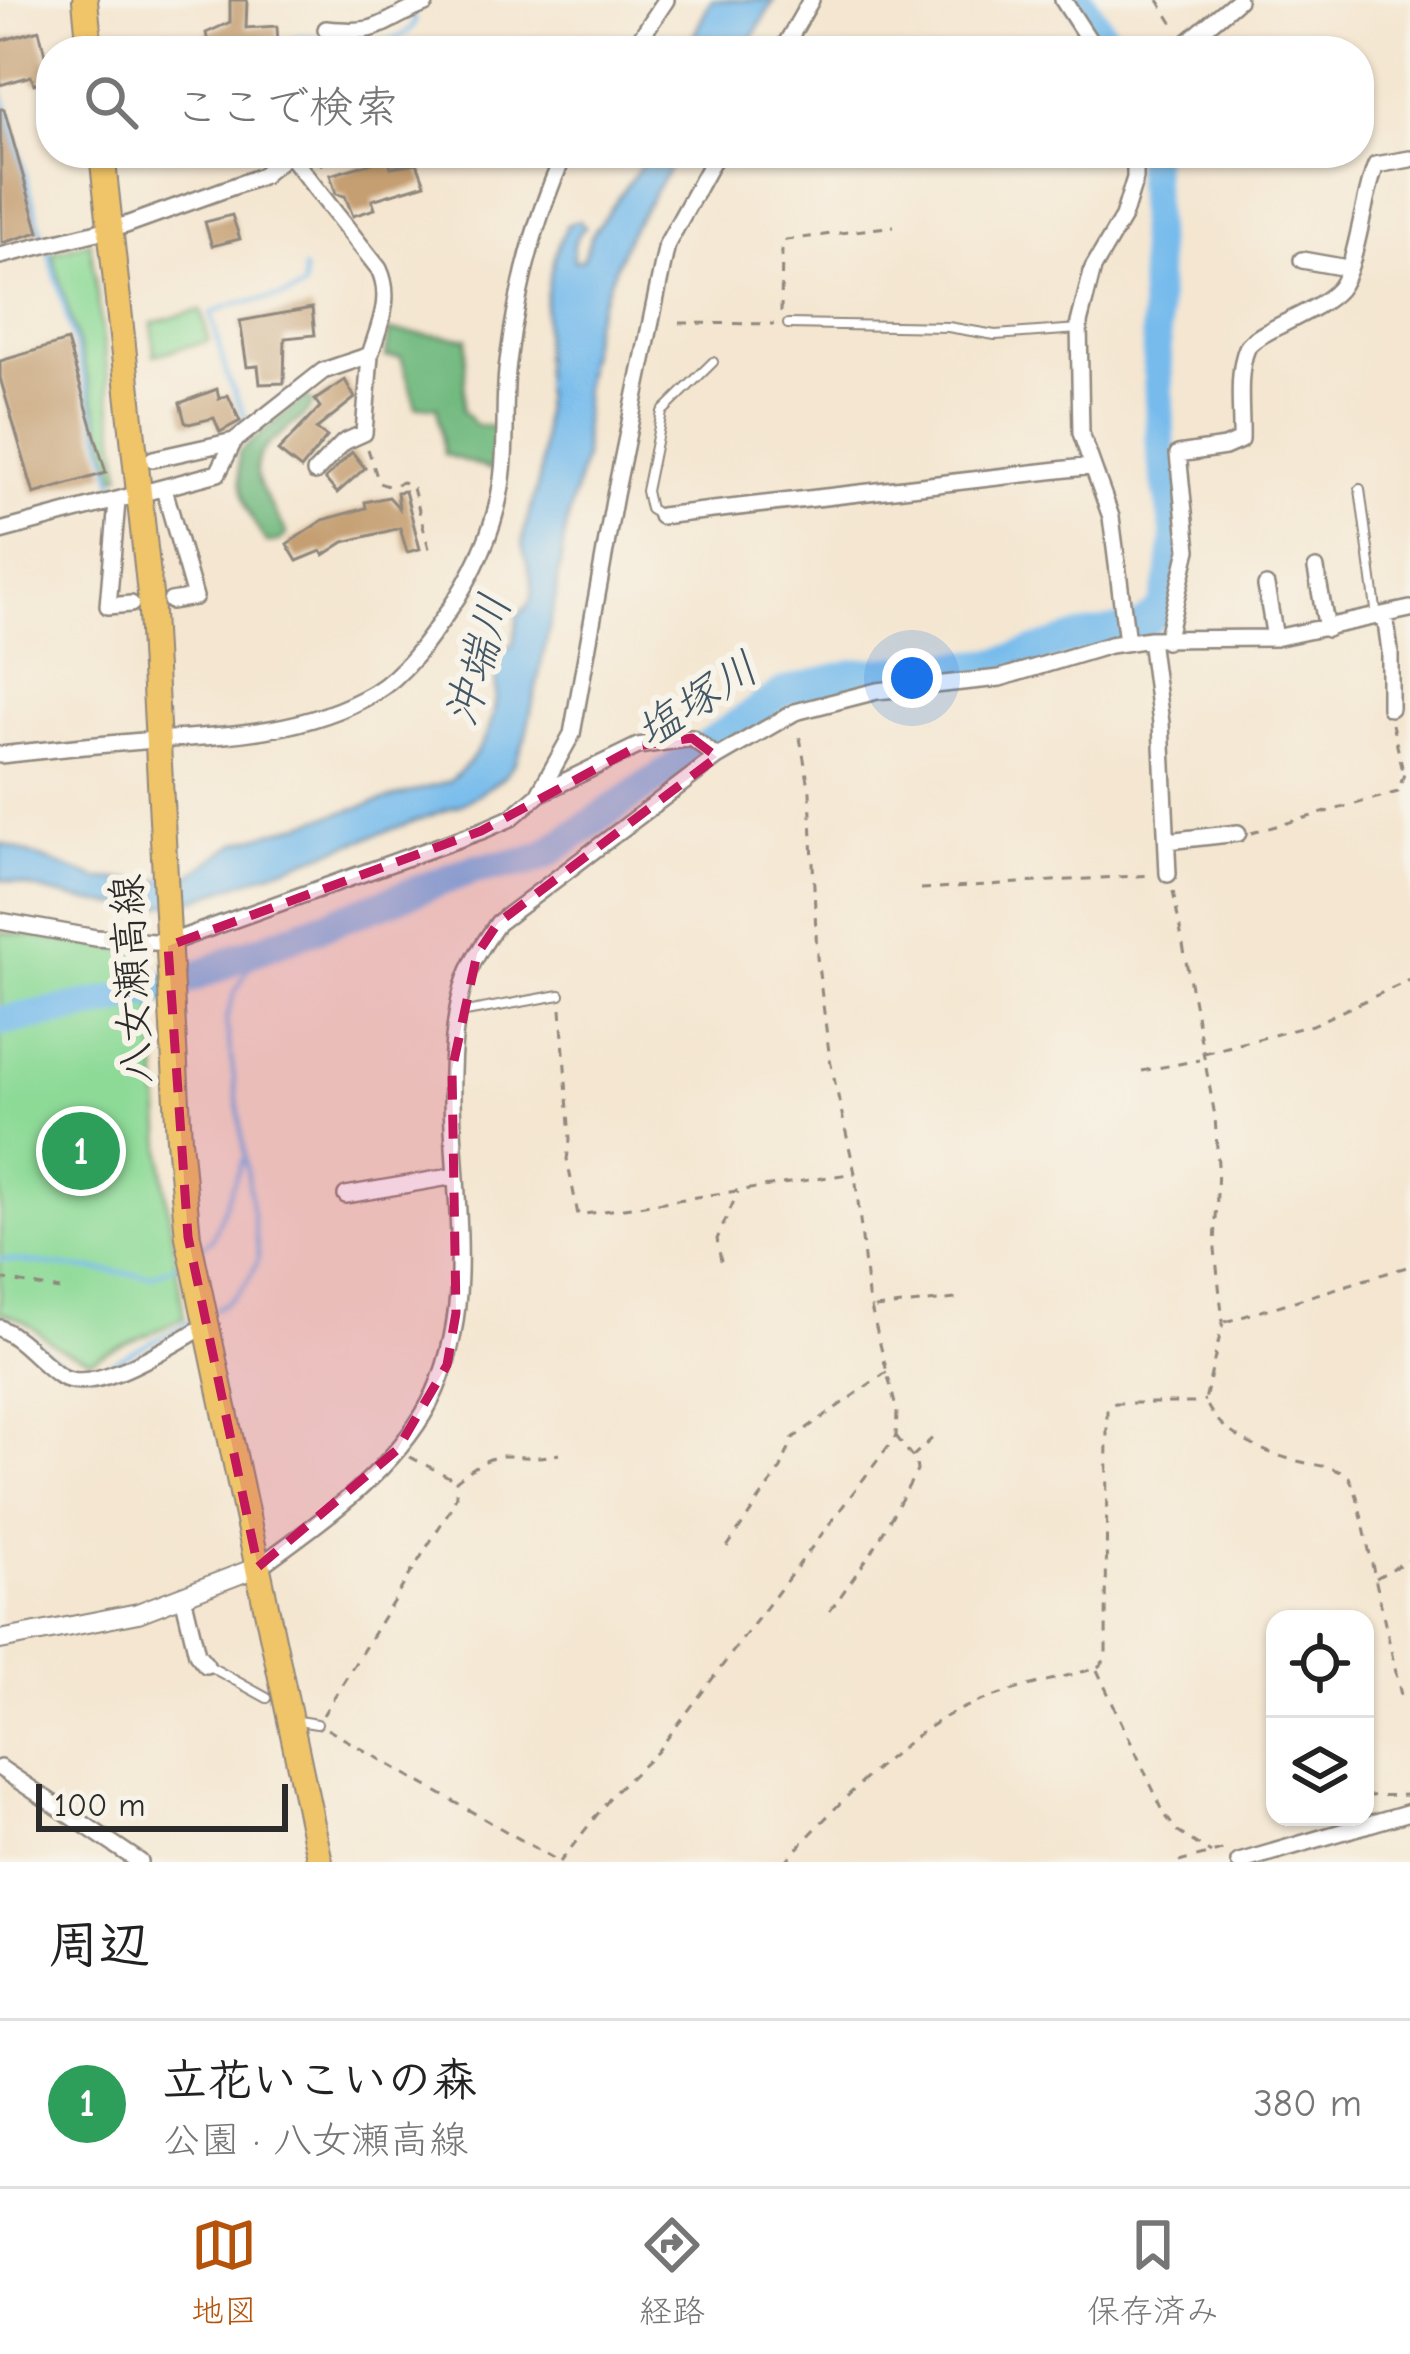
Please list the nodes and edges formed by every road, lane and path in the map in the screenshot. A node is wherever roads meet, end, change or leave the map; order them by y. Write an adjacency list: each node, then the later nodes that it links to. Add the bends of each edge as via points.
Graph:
1 (85, 0): 9 (main road)
2 (424, 0): 8 (street, via 363,33)
3 (667, 0): 10 (street)
4 (811, 0): 11 (street)
5 (1063, 0): 12 (street)
6 (1158, 0): 13 (path)
7 (1238, 0): 14 (street)
8 (326, 29)
9 (89, 36)
10 (642, 36)
11 (791, 36)
12 (1086, 36)
13 (1175, 36)
14 (1195, 36)
15 (1410, 160): 28 (street, via 1376,165)
16 (105, 168): 25 (main road, 八女瀬高線)
17 (271, 168): 25 (street)
18 (299, 168): 23 (street)
19 (317, 168): 23 (path)
20 (558, 168): 56 (street, via 539,208 514,322 495,520 466,586 422,650 376,692 334,711 269,730)
21 (708, 168): 60 (street, via 667,244 572,734)
22 (1136, 168): 31 (street, via 1123,217 1093,268)
23 (305, 176): 32 (street, via 386,282)
24 (894, 226): 30 (path, via 786,240 780,309)
25 (112, 230): 26 (street); 40 (main road, 八女瀬高線)
26 (0, 256)
27 (1302, 260): 28 (street)
28 (1347, 268): 52 (street, via 1341,287 1299,320 1249,344 1241,440 1178,454 1188,550)
29 (680, 323): 30 (path)
30 (788, 324): 31 (lane, via 995,335)
31 (1080, 329): 37 (street, via 1082,433)
32 (370, 355): 34 (street); 35 (street, via 323,371)
33 (713, 362): 41 (lane, via 662,412 646,491)
34 (364, 434): 38 (street); 43 (path, via 379,483 413,488)
35 (234, 441): 36 (street); 40 (street, via 218,472)
36 (153, 459)
37 (1093, 466): 41 (street); 53 (street, via 1112,517)
38 (315, 472)
39 (1360, 489): 49 (lane)
40 (141, 495): 42 (street); 46 (street, via 194,597); 47 (street, via 108,607); 56 (main road, 八女瀬高線)
41 (661, 516)
42 (0, 531)
43 (431, 556)
44 (1316, 569): 50 (street)
45 (1267, 586): 51 (street)
46 (171, 601)
47 (131, 604)
48 (1410, 609): 49 (street)
49 (1385, 611): 50 (street); 54 (street)
50 (1327, 629): 51 (street)
51 (1275, 638): 52 (street)
52 (1158, 640): 53 (street); 62 (street)
53 (1127, 642): 55 (street, via 1000,679 877,691)
54 (1390, 708): 59 (path)
55 (795, 712): 58 (street); 72 (path, via 810,792 827,1040)
56 (160, 742): 57 (street); 66 (main road, 八女瀬高線)
57 (0, 755)
58 (717, 757): 60 (street, via 692,738 638,746); 69 (street, via 498,923 477,954)
59 (1408, 769): 61 (path, via 1403,788 1385,797)
60 (538, 795): 66 (street, via 482,831)
61 (1238, 833): 62 (street)
62 (1167, 841): 63 (street)
63 (1168, 874): 64 (path); 70 (path)
64 (921, 889)
65 (0, 921): 66 (street)
66 (168, 947): 83 (main road, 八女瀬高線, via 188,1237)
67 (1410, 980): 70 (path, via 1312,1025)
68 (560, 995): 69 (lane); 74 (path, via 567,1159 578,1215)
69 (458, 1013): 73 (street)
70 (1202, 1056): 71 (path); 82 (path, via 1215,1116 1214,1250)
71 (1142, 1071)
72 (855, 1173): 74 (path); 81 (path)
73 (455, 1176): 75 (street); 89 (street, via 456,1313 447,1365)
74 (738, 1192): 76 (path, via 717,1239)
75 (346, 1195)
76 (721, 1262)
77 (1410, 1266): 82 (path)
78 (0, 1279): 79 (path)
79 (60, 1290)
80 (956, 1299): 81 (path)
81 (872, 1309): 85 (path)
82 (1223, 1322): 86 (path)
83 (207, 1325): 84 (street, via 121,1370 76,1382); 95 (main road, 八女瀬高線)
84 (0, 1328)
85 (888, 1371): 88 (path); 93 (path, via 793,1438)
86 (1205, 1400): 96 (path, via 1231,1432 1349,1477); 101 (path, via 1107,1408 1106,1659)
87 (938, 1435): 91 (path)
88 (896, 1436): 91 (path); 113 (path, via 657,1752)
89 (397, 1450): 92 (path); 95 (street)
90 (559, 1454): 92 (path, via 495,1455)
91 (912, 1457): 98 (path, via 917,1471 905,1499)
92 (456, 1481): 105 (path, via 448,1513)
93 (727, 1547)
94 (1410, 1558): 96 (path)
95 (257, 1567): 97 (street); 104 (main road, 八女瀬高線)
96 (1376, 1578): 103 (path)
97 (183, 1596): 99 (street, via 138,1613); 100 (street)
98 (830, 1611)
99 (0, 1640)
100 (206, 1665): 102 (lane)
101 (1097, 1668): 110 (path, via 1165,1815); 114 (path, via 938,1722)
102 (267, 1698)
103 (1402, 1700)
104 (290, 1720): 105 (lane); 112 (main road, 八女瀬高線)
105 (317, 1724): 113 (path)
106 (0, 1768): 111 (street)
107 (1410, 1795): 108 (path)
108 (1374, 1796)
109 (1410, 1812): 115 (street)
110 (1211, 1853)
111 (140, 1862)
112 (320, 1862)
113 (560, 1862)
114 (785, 1862)
115 (1239, 1862)

